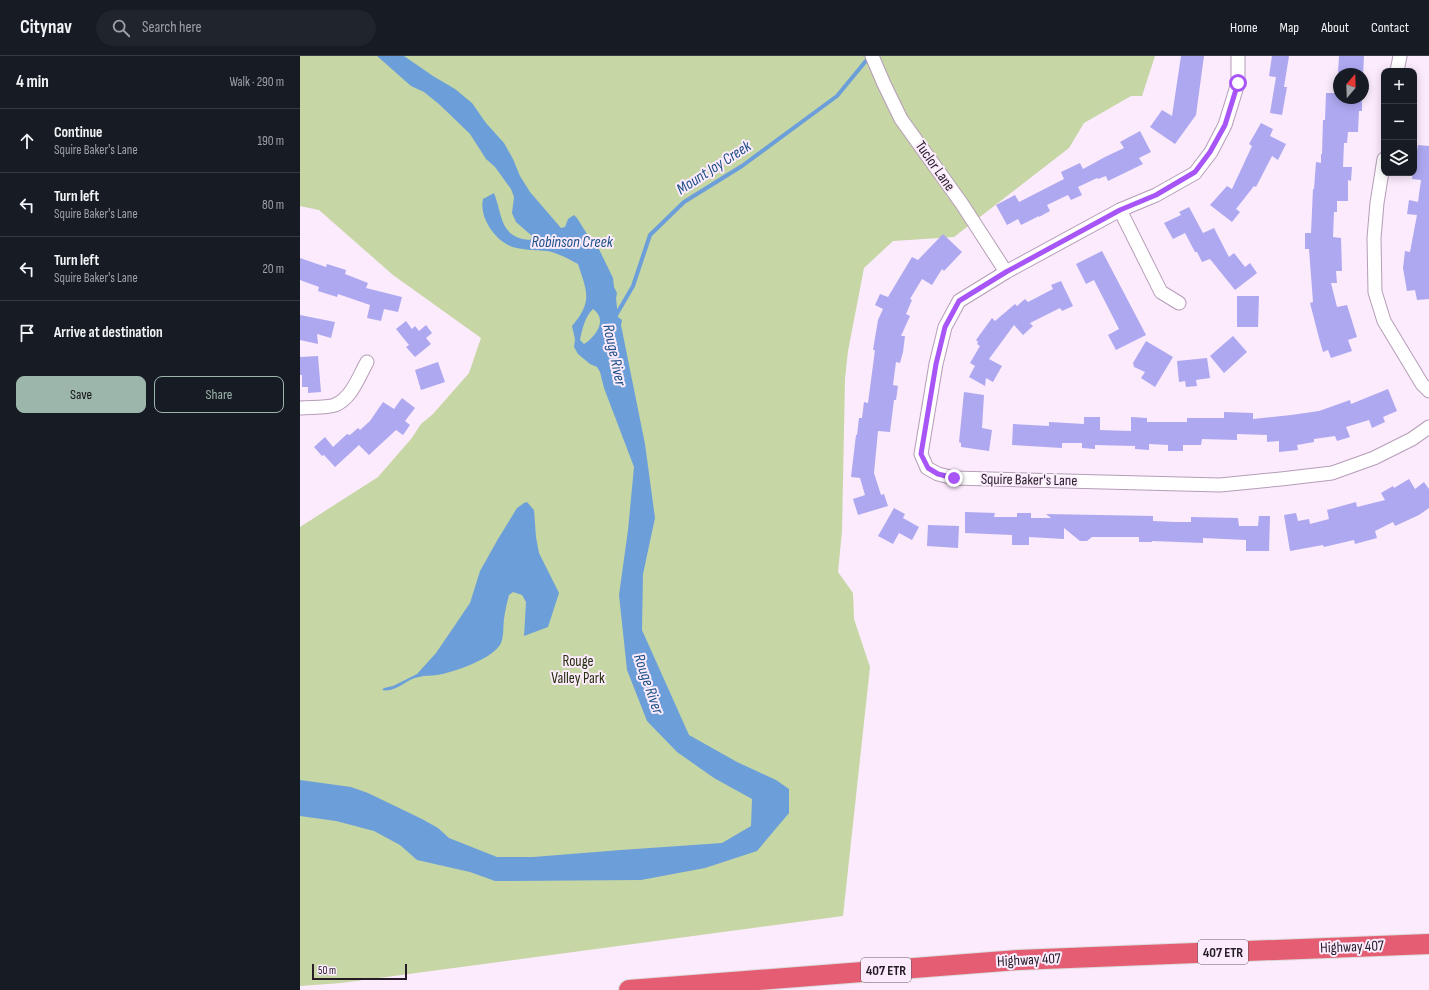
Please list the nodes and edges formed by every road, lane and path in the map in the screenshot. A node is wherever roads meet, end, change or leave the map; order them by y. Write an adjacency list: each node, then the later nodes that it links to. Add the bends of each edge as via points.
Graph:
1 (872, 56): 7 (street, Tuclor Lane, via 901,119 962,204)
2 (1238, 56): 6 (street, Squire Baker's Lane, via 1238,83 1225,125 1199,167 1195,172 1156,195)
3 (1400, 56): 4 (street)
4 (1398, 68)
5 (1381, 176): 10 (street, via 1374,238 1375,292 1384,322 1422,384)
6 (1120, 210): 7 (street, Squire Baker's Lane); 8 (street, via 1161,292)
7 (1006, 272): 12 (street, Squire Baker's Lane, via 959,301 945,327 921,454 928,468 938,474 954,478 1212,484 1266,480 1332,473 1374,458 1412,439)
8 (1179, 303)
9 (367, 362): 11 (street, via 358,381 346,397 335,405)
10 (1429, 391)
11 (300, 408)
12 (1429, 427)
13 (1429, 944): 14 (highway, Highway 407 / 407 ETR, via 1018,960)
14 (629, 990)

